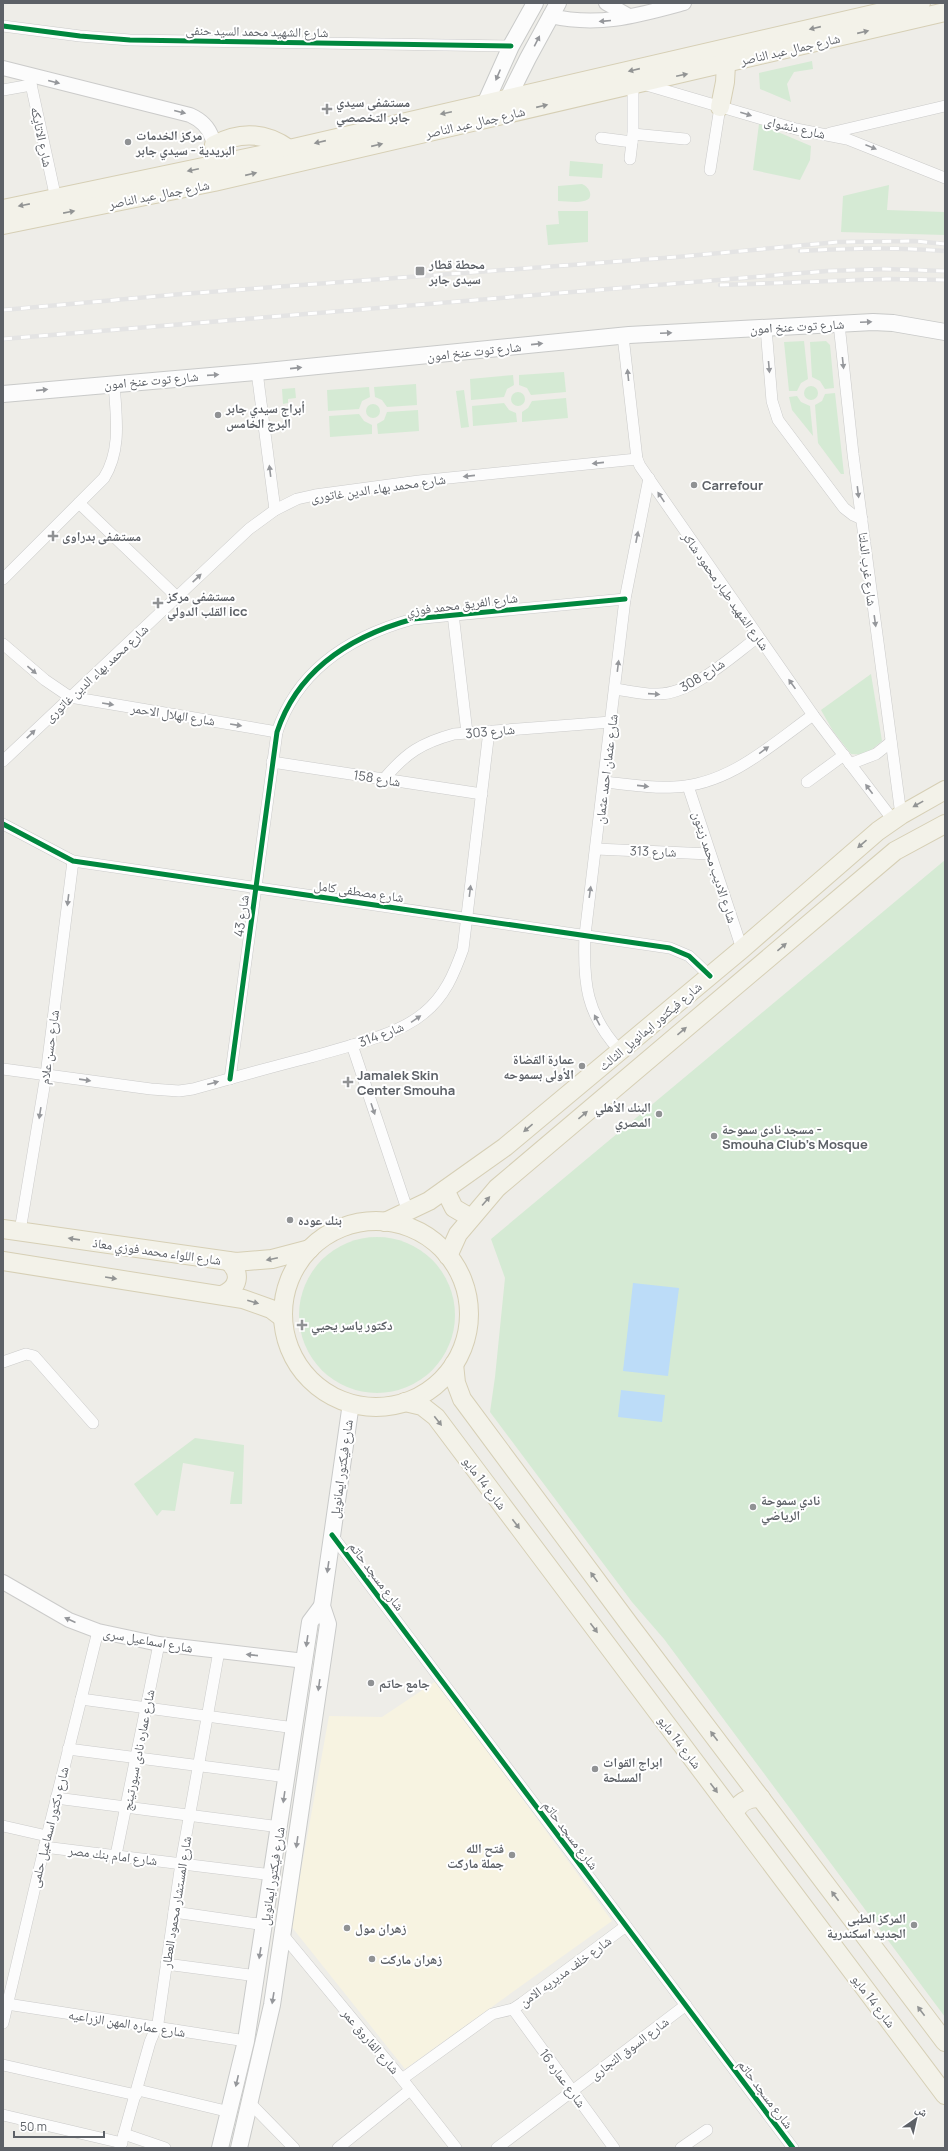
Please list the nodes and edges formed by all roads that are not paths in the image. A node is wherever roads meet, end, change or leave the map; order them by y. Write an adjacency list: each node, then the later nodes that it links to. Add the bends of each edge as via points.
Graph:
1 (606, 3): 8 (street)
2 (684, 3): 5 (street)
3 (921, 3): 19 (main road, شارع جمال عبد الناصر, one-way to 19)
4 (533, 4): 10 (main road)
5 (661, 6): 8 (street)
6 (554, 10): 8 (street, one-way to 6, via 589,22); 19 (main road, one-way to 6)
7 (945, 12): 11 (main road, شارع جمال عبد الناصر, one-way to 7)
8 (629, 16)
9 (3, 26): 10 (street, شارع الشهيد محمد السيد حنفى, via 73,36 130,40)
10 (511, 46): 16 (main road, one-way to 16)
11 (726, 65): 14 (main road, شارع جمال عبد الناصر, one-way to 11); 17 (main road)
12 (3, 68): 13 (street)
13 (30, 80): 15 (street); 25 (street, one-way to 25, via 190,115 207,126); 31 (street, شارع الاتايكه)
14 (637, 84): 17 (street, شارع دنشواى); 19 (main road, شارع جمال عبد الناصر, one-way to 14); 23 (street)
15 (3, 90)
16 (485, 105): 19 (main road, شارع جمال عبد الناصر); 20 (main road); 26 (main road, شارع جمال عبد الناصر, one-way to 26)
17 (720, 106): 21 (street, شارع دنشواى, one-way to 21, via 796,129); 28 (street)
18 (945, 106): 21 (street)
19 (505, 108): 20 (main road, شارع جمال عبد الناصر)
20 (477, 122): 29 (main road, شارع جمال عبد الناصر, one-way to 20)
21 (825, 134): 30 (street, شارع دنشواى, one-way to 30, via 868,146)
22 (601, 138): 23 (street)
23 (632, 138): 24 (street); 27 (street)
24 (685, 139)
25 (214, 145): 26 (main road, via 247,134 270,138); 29 (street)
26 (289, 149): 29 (main road, شارع جمال عبد الناصر)
27 (630, 159)
28 (710, 170)
29 (214, 174): 31 (main road, شارع جمال عبد الناصر, one-way to 31); 33 (main road, شارع جمال عبد الناصر, one-way to 29)
30 (945, 178)
31 (56, 199): 32 (main road, شارع جمال عبد الناصر, one-way to 32)
32 (3, 209)
33 (3, 225)
34 (839, 324): 35 (main road, شارع توت عنخ امون); 36 (main road, شارع توت عنخ امون, one-way to 36, via 883,322); 45 (street, شارع غرب الدلتا, one-way to 45)
35 (766, 328): 37 (main road, شارع توت عنخ امون, one-way to 35); 45 (street, one-way to 45, via 772,401 778,420 844,508 853,516)
36 (945, 332)
37 (623, 336): 38 (main road, شارع توت عنخ امون, one-way to 37); 41 (street, شارع الشهيد طيار محمود شاكر, one-way to 37)
38 (257, 372): 39 (main road, شارع توت عنخ امون, one-way to 38); 44 (street, one-way to 38)
39 (114, 383): 40 (main road, شارع توت عنخ امون, one-way to 39); 43 (street, via 116,454 104,478)
40 (3, 394)
41 (637, 459): 42 (street, شارع الشهيد طيار محمود شاكر); 44 (street, شارع محمد بهاء الدين غاتورى, one-way to 44, via 419,481 330,493 297,500)
42 (649, 478): 48 (street, شارع عثمان احمد عثمان, one-way to 42); 50 (street, شارع الشهيد طيار محمود شاكر, one-way to 42)
43 (79, 503): 46 (street); 47 (street)
44 (275, 510): 47 (street, شارع محمد بهاء الدين غاتورى, one-way to 44, via 248,529)
45 (862, 519): 59 (street, شارع غرب الدلتا, one-way to 59)
46 (3, 578)
47 (177, 596): 53 (street, شارع محمد بهاء الدين غاتورى)
48 (625, 599): 49 (street, شارع الفريق محمد فوزي); 52 (street, شارع عثمان احمد عثمان, one-way to 48)
49 (452, 614): 57 (street, شارع الفريق محمد فوزي, via 413,619 388,626 342,649 306,679 293,694 283,712); 58 (street)
50 (758, 637): 52 (street, شارع 308, one-way to 50, via 658,694 673,692 700,679); 54 (street, شارع الشهيد طيار محمود شاكر, one-way to 50)
51 (3, 644): 53 (street, one-way to 53, via 45,680)
52 (615, 688): 55 (street, شارع عثمان احمد عثمان)
53 (70, 697): 57 (street, شارع الهلال الاحمر, one-way to 57); 61 (street, شارع محمد بهاء الدين غاتورى, one-way to 53)
54 (813, 715): 60 (street, شارع الشهيد طيار محمود شاكر); 66 (street, one-way to 54, via 709,781 742,766)
55 (611, 722): 56 (street, شارع 303); 64 (street, شارع عثمان احمد عثمان)
56 (489, 731): 58 (street, شارع 303); 68 (street, شارع 314)
57 (277, 732): 62 (street, شارع 43)
58 (467, 733): 63 (street, شارع 303, via 433,740 415,748 400,760)
59 (891, 742): 60 (street, via 876,754); 69 (street, شارع غرب الدلتا)
60 (847, 760): 65 (street); 69 (street, شارع الشهيد طيار محمود شاكر, one-way to 60)
61 (3, 761)
62 (272, 762): 63 (street, شارع 158); 75 (street, شارع 43)
63 (384, 779): 68 (street, شارع 158)
64 (604, 782): 66 (street, one-way to 66, via 658,788); 72 (street, شارع عثمان احمد عثمان)
65 (807, 782)
66 (688, 786): 73 (street, شارع الاديب محمد زيتون)
67 (945, 790): 69 (main road, شارع فيكتور ايمانويل الثالث, one-way to 69)
68 (482, 794): 76 (street, شارع 314, one-way to 68)
69 (897, 817): 78 (main road, شارع فيكتور ايمانويل الثالث, one-way to 78)
70 (3, 824): 74 (street, شارع مصطفى كامل)
71 (945, 824): 87 (main road, شارع فيكتور ايمانويل الثالث, one-way to 71, via 497,1188 895,851)
72 (596, 849): 73 (street, شارع 313); 77 (street, شارع عثمان احمد عثمان, one-way to 72)
73 (710, 854): 78 (street, شارع الاديب محمد زيتون)
74 (73, 861): 75 (street, شارع مصطفى كامل); 83 (street, شارع حسن علام, one-way to 83)
75 (256, 887): 76 (street, شارع مصطفى كامل); 84 (street, شارع 43)
76 (466, 918): 77 (street, شارع مصطفى كامل); 80 (street, شارع 314, one-way to 76, via 411,1022 435,1003 458,964 463,949)
77 (585, 935): 79 (street, شارع مصطفى كامل, via 677,949 689,956); 81 (street, شارع عثمان احمد عثمان, one-way to 77, via 601,1027 588,997 585,981)
78 (742, 949): 79 (main road, شارع فيكتور ايمانويل الثالث)
79 (710, 976): 81 (main road, شارع فيكتور ايمانويل الثالث)
80 (352, 1045): 84 (street, شارع 314); 86 (street, one-way to 86)
81 (620, 1051): 85 (main road, شارع فيكتور ايمانويل الثالث, one-way to 85, via 505,1147)
82 (3, 1069): 83 (street, شارع 314)
83 (46, 1075): 84 (street, شارع 314, one-way to 84, via 165,1091 193,1089); 89 (street, شارع حسن علام, one-way to 89)
84 (230, 1079)
85 (445, 1190): 86 (main road, شارع فيكتور ايمانويل الثالث); 87 (main road, via 454,1208)
86 (408, 1212): 88 (main road, شارع فيكتور ايمانويل الثالث)
87 (471, 1218): 91 (main road, شارع فيكتور ايمانويل الثالث, via 458,1234)
88 (385, 1222): 90 (main road, via 351,1224 334,1231); 91 (main road, via 413,1229 427,1237)
89 (12, 1230): 93 (main road, شارع اللواء محمد فوزي معاذ, one-way to 89)
90 (310, 1249): 93 (main road, شارع اللواء محمد فوزي معاذ, one-way to 93, via 256,1262); 95 (main road, via 292,1275 284,1303)
91 (448, 1256): 97 (main road, via 461,1277 468,1301 468,1326 463,1346)
92 (3, 1261): 94 (main road, one-way to 94)
93 (228, 1261): 94 (main road, via 237,1272 237,1280 230,1292)
94 (222, 1295): 95 (main road, one-way to 95, via 264,1305)
95 (283, 1318): 99 (main road, via 288,1344 304,1372 325,1391)
96 (3, 1362): 100 (street, via 26,1354 34,1356)
97 (454, 1364): 98 (main road, via 437,1384); 117 (main road, one-way to 97, via 462,1399 456,1383)
98 (406, 1402): 99 (main road, via 381,1406); 119 (main road, شارع 14 مايو, one-way to 119, via 422,1406 436,1417)
99 (351, 1403): 101 (main road, شارع فيكتور ايمانويل)
100 (93, 1423)
101 (332, 1535): 103 (main road, شارع فيكتور ايمانويل, one-way to 103); 130 (street, شارع مسجد حاتم)
102 (3, 1582): 104 (street, شارع اسماعيل سرى, one-way to 102, via 70,1620)
103 (322, 1606): 107 (main road, شارع فيكتور ايمانويل, one-way to 107, via 310,1622); 131 (main road, شارع فيكتور ايمانويل, one-way to 131, via 328,1624)
104 (98, 1631): 105 (street, شارع اسماعيل سرى); 108 (street, شارع دكتور اسماعيل حلمى)
105 (159, 1644): 106 (street, شارع اسماعيل سرى); 109 (street, شارع عماره نادى سبورتينج)
106 (219, 1652): 107 (street, شارع اسماعيل سرى, one-way to 106); 110 (street, شارع المستشار محمود العطار)
107 (305, 1661): 111 (main road, شارع فيكتور ايمانويل)
108 (81, 1699): 109 (street); 112 (street, شارع دكتور اسماعيل حلمى)
109 (146, 1708): 110 (street); 113 (street, شارع عماره نادى سبورتينج)
110 (207, 1716): 111 (street); 114 (street, شارع المستشار محمود العطار)
111 (295, 1728): 115 (main road, شارع فيكتور ايمانويل)
112 (68, 1749): 113 (street); 116 (street, شارع دكتور اسماعيل حلمى)
113 (136, 1758): 114 (street); 118 (street, شارع عماره نادى سبورتينج)
114 (199, 1766): 115 (street); 120 (street, شارع المستشار محمود العطار)
115 (287, 1777): 122 (main road, شارع فيكتور ايمانويل, one-way to 122)
116 (56, 1798): 118 (street); 123 (street, شارع دكتور اسماعيل حلمى)
117 (761, 1798): 119 (main road, via 741,1803); 140 (main road, one-way to 117)
118 (126, 1807): 120 (street); 125 (street, شارع عماره نادى سبورتينج)
119 (734, 1814): 146 (main road, شارع 14 مايو)
120 (190, 1816): 122 (street); 126 (street, شارع المستشار محمود العطار)
121 (4, 1824): 123 (street)
122 (280, 1827): 127 (main road, شارع فيكتور ايمانويل)
123 (47, 1836): 124 (street, شارع دكتور اسماعيل حلمى)
124 (44, 1847): 125 (street, شارع امام بنك مصر); 134 (street, شارع دكتور اسماعيل حلمى)
125 (116, 1855): 126 (street, شارع امام بنك مصر)
126 (181, 1863): 127 (street, شارع امام بنك مصر); 128 (street, شارع المستشار محمود العطار)
127 (273, 1875): 129 (main road, شارع فيكتور ايمانويل)
128 (174, 1912): 129 (street); 132 (street, شارع المستشار محمود العطار)
129 (265, 1925): 133 (main road, شارع فيكتور ايمانويل, one-way to 133)
130 (626, 1926): 135 (street, شارع مسجد حاتم); 136 (street, شارع خلف مديريه الامن)
131 (283, 1935): 142 (street, شارع الفاروق عمر); 147 (main road, شارع فيكتور ايمانويل, one-way to 147, via 272,2005)
132 (166, 1964): 133 (street); 138 (street, شارع المستشار محمود العطار)
133 (257, 1976): 139 (main road, شارع فيكتور ايمانويل)
134 (8, 2004): 137 (street, شارع دكتور اسماعيل حلمى); 138 (street, شارع عماره المهن الزراعيه)
135 (686, 2005): 144 (street, شارع السوق التجارى); 161 (street, شارع مسجد حاتم)
136 (513, 2008): 142 (street, شارع خلف مديريه الامن, via 492,2014); 144 (street, شارع عماره 16)
137 (3, 2023)
138 (156, 2028): 139 (street, شارع عماره المهن الزراعيه); 145 (street, شارع المستشار محمود العطار)
139 (246, 2041): 148 (main road, شارع فيكتور ايمانويل, one-way to 148)
140 (945, 2042)
141 (3, 2064): 145 (street)
142 (402, 2079): 143 (street, شارع الفاروق عمر)
143 (410, 2090): 156 (street); 157 (street, شارع الفاروق عمر)
144 (572, 2091): 158 (street, شارع السوق التجارى); 159 (street, شارع عماره 16)
145 (137, 2093): 148 (street); 151 (street, شارع المستشار محمود العطار)
146 (945, 2095)
147 (250, 2103): 154 (main road, شارع فيكتور ايمانويل); 155 (street)
148 (230, 2112): 153 (main road, شارع فيكتور ايمانويل)
149 (3, 2114): 151 (street)
150 (707, 2130): 160 (street)
151 (122, 2142): 152 (street)
152 (165, 2148)
153 (220, 2148)
154 (239, 2148)
155 (294, 2148)
156 (338, 2148)
157 (456, 2148)
158 (497, 2148)
159 (614, 2148)
160 (681, 2148)
161 (793, 2148)

